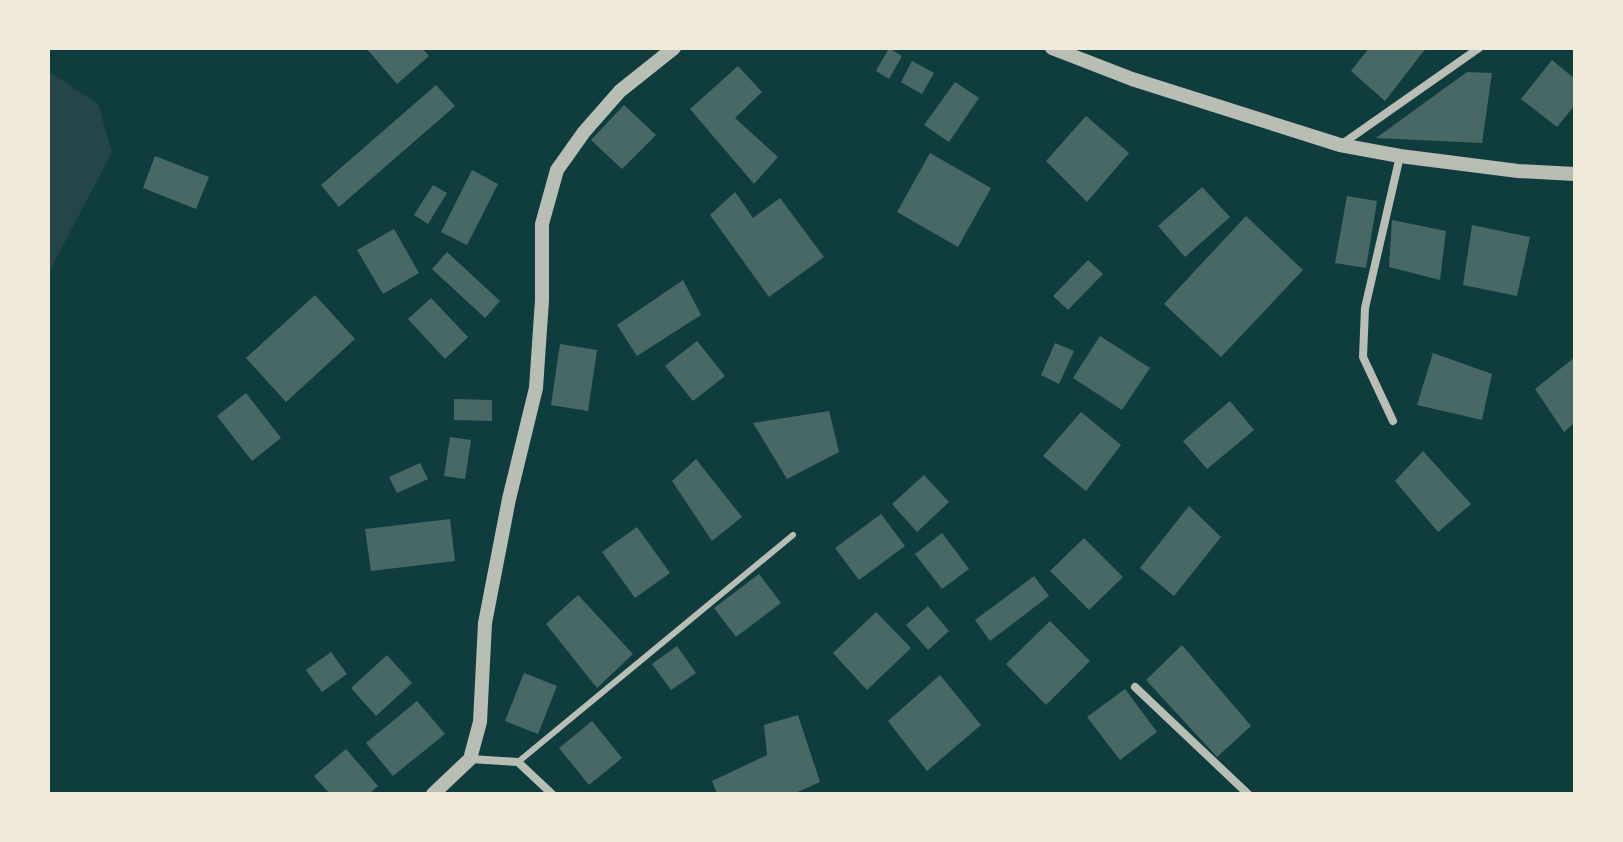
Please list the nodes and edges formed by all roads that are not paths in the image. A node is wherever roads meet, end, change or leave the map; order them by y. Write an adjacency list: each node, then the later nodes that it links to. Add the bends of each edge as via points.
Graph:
1 (674, 48): 10 (street, via 620,91 557,170 542,224 536,388 485,623 480,722)
2 (1052, 48): 4 (street)
3 (1479, 48): 4 (street)
4 (1340, 145): 5 (street)
5 (1400, 156): 6 (street); 7 (street, via 1365,308 1363,357)
6 (1575, 174)
7 (1393, 421)
8 (793, 535): 11 (lane)
9 (1135, 687): 14 (street)
10 (470, 759): 11 (street); 12 (street)
11 (518, 762): 13 (street)
12 (433, 794)
13 (552, 794)
14 (1248, 794)

